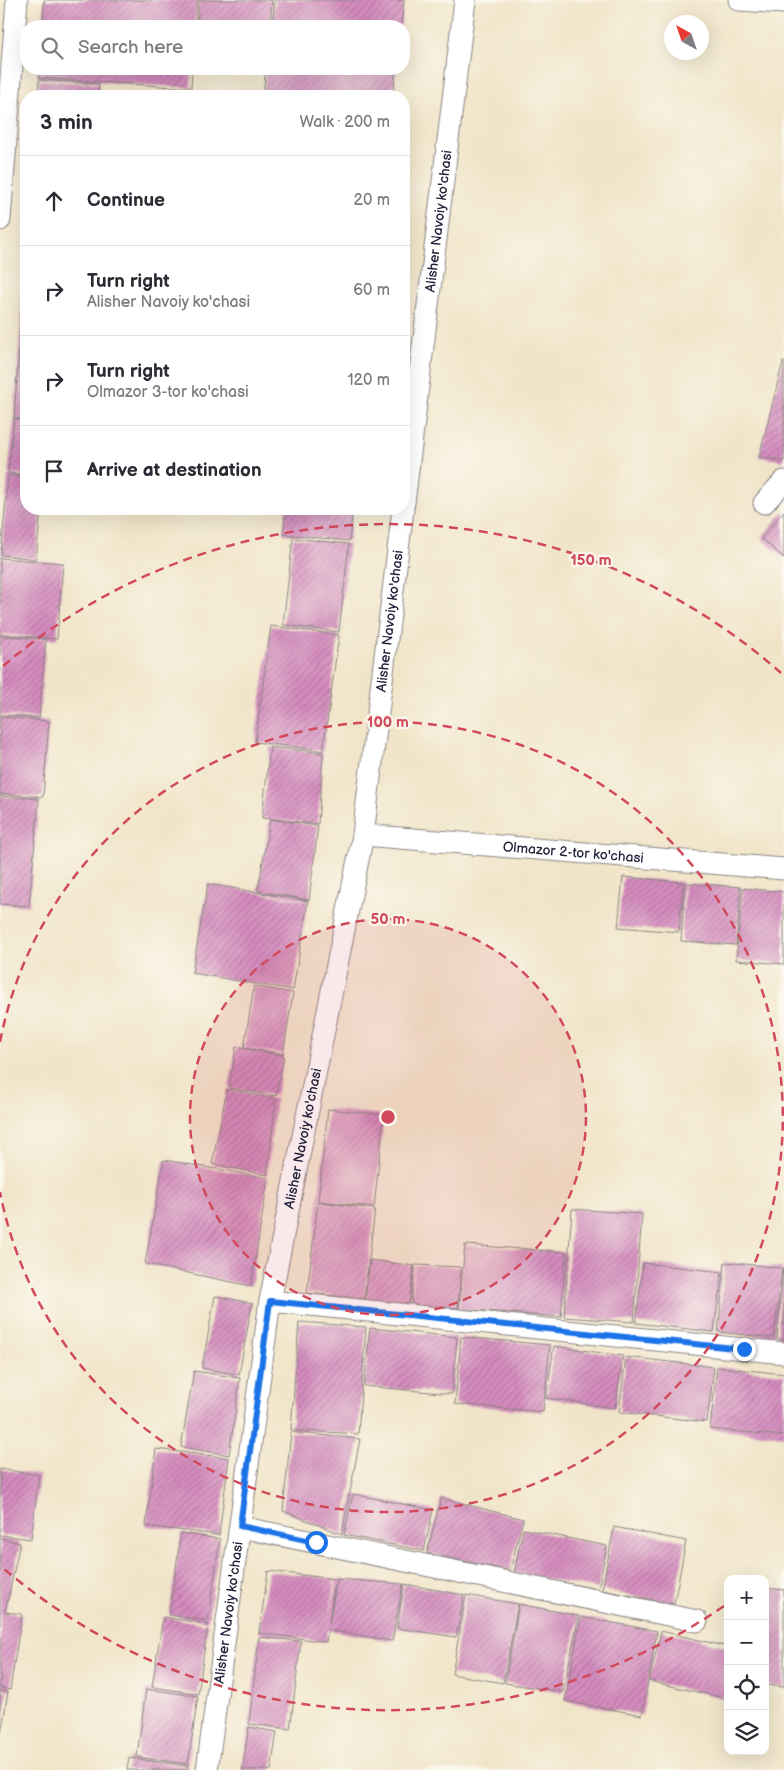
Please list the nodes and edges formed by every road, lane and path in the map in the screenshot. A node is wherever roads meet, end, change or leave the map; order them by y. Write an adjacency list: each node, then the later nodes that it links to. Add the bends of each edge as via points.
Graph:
1 (17, 0): 5 (street)
2 (465, 0): 6 (street, Alisher Navoiy ko'chasi)
3 (739, 0): 4 (street)
4 (784, 3)
5 (0, 220)
6 (410, 454)
7 (784, 481): 8 (street)
8 (764, 503)
9 (402, 515): 10 (street, Alisher Navoiy ko'chasi)
10 (363, 836): 11 (street, Olmazor 2-tor ko'chasi); 12 (street, Alisher Navoiy ko'chasi)
11 (784, 869)
12 (270, 1301): 13 (street); 14 (street, Alisher Navoiy ko'chasi)
13 (784, 1353)
14 (240, 1526): 15 (street); 16 (street, Alisher Navoiy ko'chasi)
15 (697, 1621)
16 (207, 1770)

